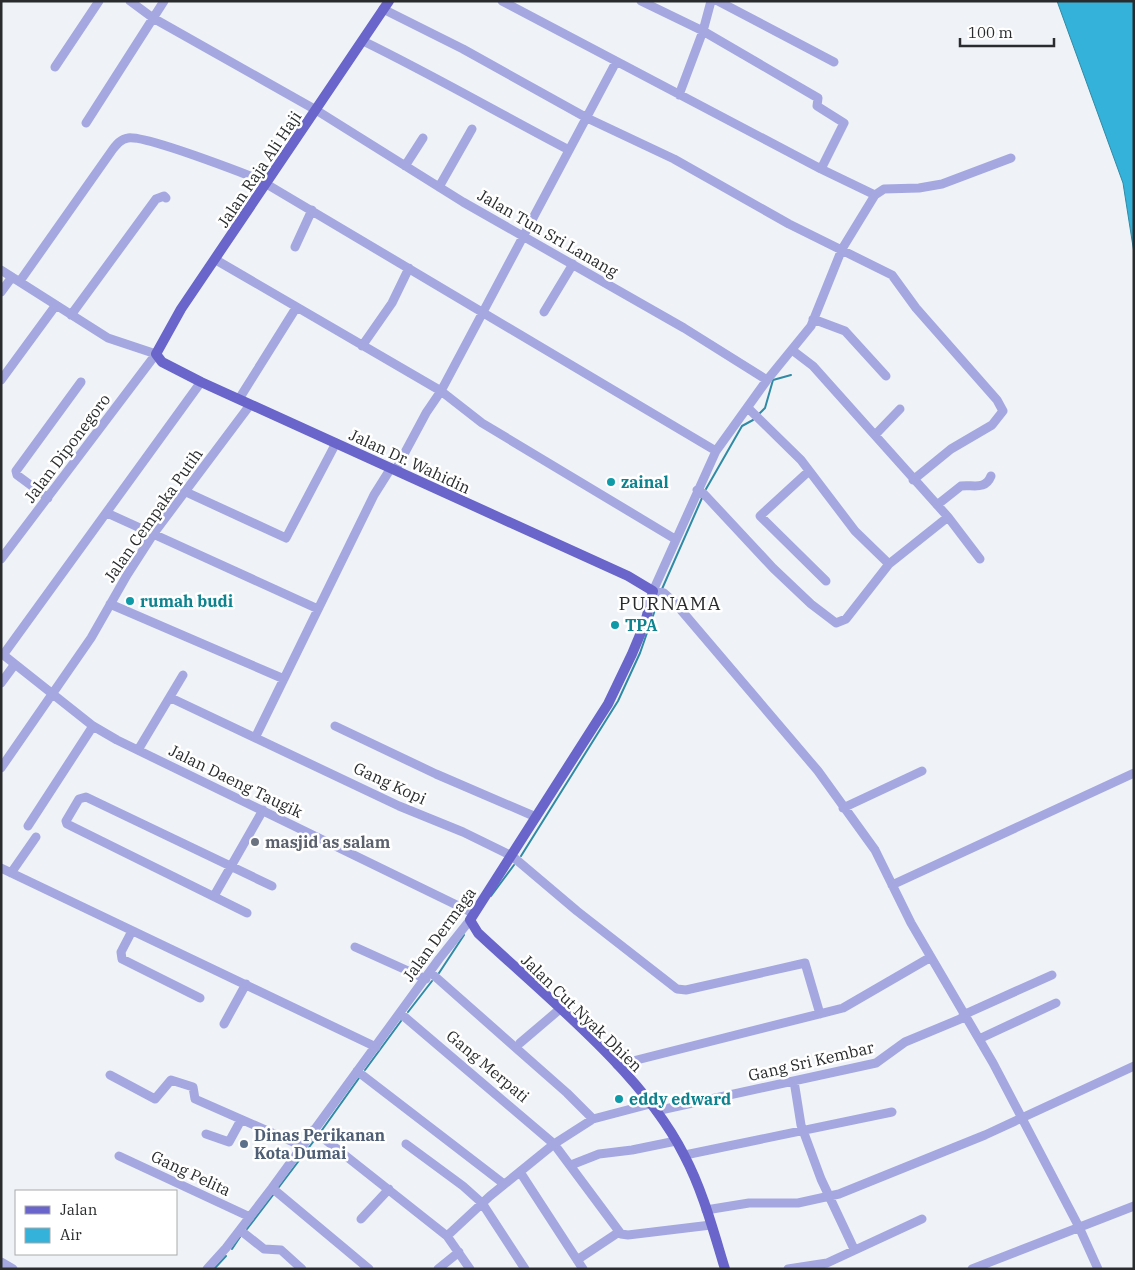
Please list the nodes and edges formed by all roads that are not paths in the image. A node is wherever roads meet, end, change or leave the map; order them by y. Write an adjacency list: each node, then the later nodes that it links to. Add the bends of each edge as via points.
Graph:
1 (99, 1): 14 (street)
2 (130, 1): 9 (street, Jalan Tun Sri Lanang)
3 (164, 1): 9 (street)
4 (502, 1): 12 (street)
5 (641, 1): 10 (street)
6 (711, 1): 10 (street)
7 (718, 1): 13 (street)
8 (386, 5): 11 (main road, Jalan Raja Ali Haji); 17 (street)
9 (153, 18): 16 (street, Jalan Tun Sri Lanang); 18 (street)
10 (703, 31): 15 (street); 24 (street, via 801,86 818,98 817,106 843,122)
11 (363, 40): 16 (main road, Jalan Raja Ali Haji); 21 (street)
12 (616, 62): 15 (street); 17 (street)
13 (834, 62)
14 (55, 67)
15 (679, 95): 24 (street)
16 (316, 110): 23 (street, Jalan Tun Sri Lanang); 25 (main road, Jalan Raja Ali Haji)
17 (587, 118): 21 (street); 32 (street, via 674,159 789,224)
18 (86, 123)
19 (472, 129): 26 (street)
20 (423, 138): 23 (street)
21 (569, 150): 30 (street)
22 (1011, 158): 27 (street, via 942,184 884,189)
23 (405, 166): 26 (street, Jalan Tun Sri Lanang)
24 (821, 169): 27 (street)
25 (270, 180): 29 (street); 33 (main road, Jalan Raja Ali Haji); 37 (street, via 135,138 124,139 113,149)
26 (439, 187): 30 (street, Jalan Tun Sri Lanang)
27 (875, 195): 32 (street)
28 (166, 198): 43 (street, via 156,199)
29 (312, 210): 31 (street); 35 (street)
30 (522, 236): 34 (street, Jalan Tun Sri Lanang); 41 (street)
31 (295, 247)
32 (842, 249): 44 (street); 64 (street, via 898,279 916,308 1002,408 1001,416 992,425 951,449)
33 (216, 260): 40 (street); 47 (main road, Jalan Raja Ali Haji, via 172,324)
34 (573, 264): 42 (street); 50 (street, Jalan Tun Sri Lanang)
35 (410, 268): 41 (street); 45 (street, via 392,304)
36 (1, 270): 37 (street)
37 (16, 279): 38 (street); 39 (street)
38 (1, 292)
39 (56, 305): 43 (street); 49 (street)
40 (296, 308): 45 (street); 54 (street)
41 (482, 312): 53 (street); 60 (street)
42 (544, 312)
43 (71, 315): 47 (street, via 108,338)
44 (813, 319): 46 (street); 48 (street, via 845,331)
45 (362, 346): 53 (street)
46 (792, 350): 50 (street); 58 (street, via 809,363)
47 (156, 354): 52 (main road, Jalan Dr. Wahidin, via 162,362); 67 (street, Jalan Diponegoro)
48 (886, 376)
49 (1, 380)
50 (767, 380): 56 (street)
51 (81, 382): 67 (street, via 16,471)
52 (201, 382): 54 (main road, Jalan Dr. Wahidin); 69 (street)
53 (441, 391): 61 (street); 72 (street, via 482,424)
54 (239, 399): 55 (main road, Jalan Dr. Wahidin)
55 (250, 405): 59 (main road, Jalan Dr. Wahidin); 66 (street, Jalan Cempaka Putih)
56 (748, 408): 60 (street); 62 (street)
57 (900, 409): 58 (street)
58 (875, 435): 64 (street)
59 (336, 443): 61 (main road, Jalan Dr. Wahidin); 66 (street, via 286,538)
60 (716, 451): 65 (street)
61 (393, 469): 77 (main road, Jalan Dr. Wahidin, via 628,576); 79 (street, via 374,495)
62 (809, 471): 75 (street, via 855,531); 76 (street, via 760,516)
63 (991, 476): 68 (street, via 978,487 960,486)
64 (913, 480): 68 (street)
65 (697, 490): 72 (street); 75 (street, via 773,568 836,623 846,619)
66 (186, 492): 71 (street, Jalan Cempaka Putih)
67 (48, 498): 74 (street, Jalan Diponegoro)
68 (936, 505): 70 (street)
69 (107, 513): 71 (street); 80 (street)
70 (948, 517): 73 (street); 75 (street)
71 (154, 533): 78 (street, Jalan Cempaka Putih); 79 (street)
72 (675, 539): 77 (street)
73 (980, 559)
74 (1, 560)
75 (889, 564)
76 (826, 581)
77 (653, 592): 94 (street, via 664,593 675,603 818,770); 96 (main road, Jalan Dermaga, via 645,623 620,680 591,733)
78 (110, 604): 83 (street); 85 (street, Jalan Cempaka Putih)
79 (318, 609): 83 (street)
80 (2, 654): 81 (street, Jalan Daeng Taugik)
81 (15, 664): 84 (street); 85 (street, Jalan Daeng Taugik)
82 (183, 675): 86 (street)
83 (284, 679): 89 (street)
84 (1, 684)
85 (53, 695): 87 (street, Jalan Daeng Taugik); 91 (street, Jalan Cempaka Putih)
86 (171, 698): 89 (street, Gang Kopi); 90 (street)
87 (93, 726): 90 (street, Jalan Daeng Taugik); 97 (street)
88 (335, 726): 96 (street)
89 (255, 738): 99 (street, Gang Kopi)
90 (138, 750): 95 (street, Jalan Daeng Taugik)
91 (1, 768)
92 (922, 771): 94 (street)
93 (1134, 773): 103 (street)
94 (843, 808): 103 (street, via 875,850)
95 (263, 810): 100 (street); 107 (street, Jalan Daeng Taugik)
96 (536, 817): 99 (main road, Jalan Dermaga)
97 (28, 826)
98 (36, 837): 102 (street)
99 (512, 856): 107 (main road, Jalan Dermaga); 118 (street, Gang Kopi, via 677,989 686,990 805,963)
100 (229, 866): 104 (street); 105 (street); 105 (street, via 86,797 79,799 66,821)
101 (1, 868): 102 (street)
102 (11, 873): 108 (street)
103 (892, 885): 110 (street)
104 (272, 886)
105 (214, 896): 106 (street)
106 (248, 913)
107 (471, 917): 111 (street, Jalan Dermaga); 116 (main road, Jalan Cut Nyak Dhien, via 478,933)
108 (132, 931): 113 (street); 114 (street, via 121,952 122,959)
109 (355, 947): 111 (street)
110 (931, 956): 118 (street, via 859,1001); 119 (street)
111 (428, 975): 117 (street, Jalan Dermaga); 132 (street, via 547,1074)
112 (1052, 975): 119 (street, Gang Sri Kembar)
113 (246, 984): 120 (street); 123 (street)
114 (200, 998)
115 (1056, 1003): 121 (street)
116 (560, 1009): 122 (street); 124 (main road, Jalan Cut Nyak Dhien)
117 (400, 1013): 123 (street, Jalan Dermaga); 139 (street, Gang Merpati)
118 (820, 1014): 124 (street)
119 (964, 1016): 121 (street); 128 (street, Gang Sri Kembar, via 905,1042 876,1063)
120 (224, 1024)
121 (979, 1039): 131 (street)
122 (520, 1043)
123 (376, 1047): 126 (street, Jalan Dermaga)
124 (617, 1065): 129 (main road, Jalan Cut Nyak Dhien)
125 (1134, 1066): 131 (street)
126 (357, 1071): 134 (street, Jalan Dermaga); 145 (street)
127 (110, 1076): 133 (street, via 155,1099 173,1080 192,1087 195,1099)
128 (794, 1081): 129 (street, Gang Sri Kembar); 135 (street)
129 (653, 1108): 132 (street, Gang Sri Kembar); 137 (main road, Jalan Cut Nyak Dhien)
130 (892, 1112): 135 (street)
131 (1021, 1118): 148 (street); 156 (street)
132 (593, 1119): 139 (street, Gang Sri Kembar)
133 (241, 1120): 136 (street, via 229,1142); 140 (street)
134 (313, 1130): 140 (street, Jalan Dermaga); 147 (street)
135 (803, 1131): 141 (street); 148 (street)
136 (206, 1134)
137 (676, 1141): 141 (main road, Jalan Cut Nyak Dhien); 143 (street, via 592,1156)
138 (406, 1144): 149 (street)
139 (554, 1144): 143 (street, Gang Merpati); 144 (street, Gang Sri Kembar)
140 (302, 1146): 146 (street, Jalan Dermaga)
141 (685, 1155): 151 (main road, Jalan Cut Nyak Dhien)
142 (120, 1156): 152 (street, Gang Pelita)
143 (571, 1165): 158 (street, Gang Merpati)
144 (520, 1172): 145 (street, Gang Sri Kembar); 162 (street)
145 (504, 1184): 149 (street, Gang Sri Kembar)
146 (272, 1188): 152 (street, Jalan Dermaga); 167 (street)
147 (389, 1189): 153 (street); 159 (street)
148 (829, 1197): 151 (street, via 798,1203 749,1203); 160 (street)
149 (482, 1203): 159 (street, Gang Sri Kembar); 170 (street)
150 (1134, 1206): 156 (street)
151 (706, 1210): 155 (main road, Jalan Cut Nyak Dhien)
152 (250, 1217): 157 (street, Jalan Dermaga)
153 (361, 1219)
154 (922, 1219): 160 (street)
155 (712, 1225): 158 (street, via 628,1235); 172 (main road, Jalan Cut Nyak Dhien)
156 (1079, 1227): 174 (street); 175 (street)
157 (240, 1230): 165 (street, Jalan Dermaga); 166 (street, via 264,1249 282,1250)
158 (619, 1232): 162 (street)
159 (447, 1236): 161 (street)
160 (854, 1248): 173 (street, via 827,1263)
161 (459, 1252): 168 (street); 169 (street)
162 (578, 1260): 171 (street)
163 (1, 1262): 164 (street)
164 (13, 1269)
165 (207, 1269)
166 (302, 1269)
167 (368, 1269)
168 (438, 1269)
169 (470, 1269)
170 (525, 1269)
171 (583, 1269)
172 (725, 1269)
173 (788, 1269)
174 (972, 1269)
175 (1098, 1269)

